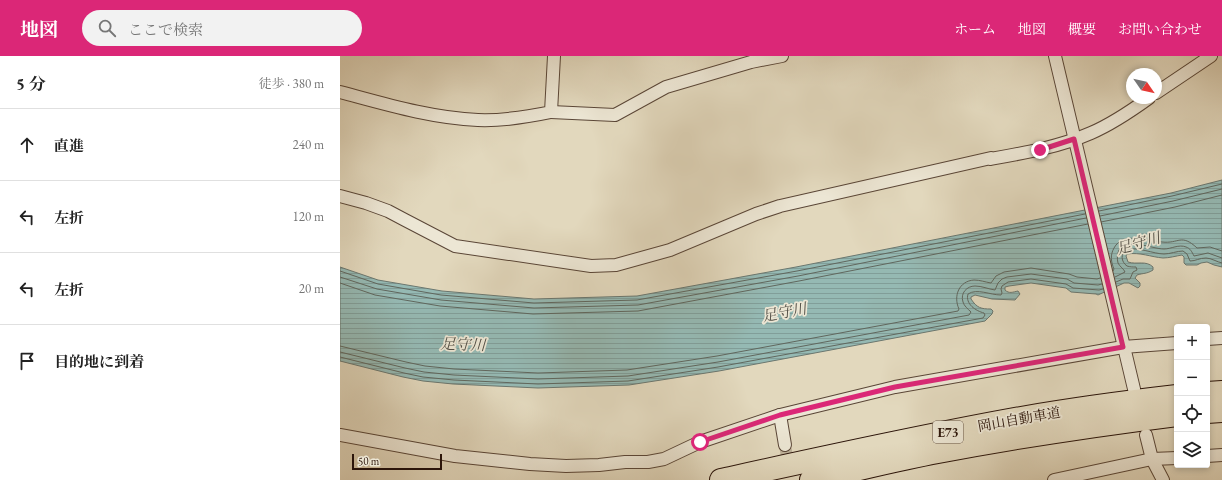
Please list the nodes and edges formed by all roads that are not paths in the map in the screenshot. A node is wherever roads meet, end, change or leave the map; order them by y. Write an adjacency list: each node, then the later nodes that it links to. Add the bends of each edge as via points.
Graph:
1 (554, 56): 10 (street)
2 (782, 56): 10 (street, via 751,62 666,87 614,115)
3 (1055, 56): 11 (street)
4 (1207, 56): 6 (street)
5 (1211, 56): 6 (street)
6 (1197, 65): 7 (street)
7 (1162, 89)
8 (340, 92): 10 (street, via 457,118 505,119)
9 (1140, 104): 11 (street)
10 (551, 112)
11 (1075, 142): 12 (street, via 991,158 780,206 670,250 602,266 455,246 388,211); 15 (street)
12 (340, 196)
13 (1222, 338): 14 (street)
14 (1210, 339)
15 (1122, 343): 16 (street); 17 (street); 23 (street, via 895,387)
16 (1174, 343)
17 (1134, 389)
18 (1222, 392): 19 (highway)
19 (1210, 393)
20 (1174, 396): 32 (highway, 岡山自動車道 / E73, via 1022,418)
21 (1222, 411): 22 (highway)
22 (1210, 412)
23 (780, 415): 25 (street, via 700,442 664,459 566,466 455,456); 27 (street)
24 (1174, 415): 33 (highway, 岡山自動車道 / E73, via 1024,436 936,452)
25 (340, 435)
26 (1146, 435): 31 (street)
27 (785, 445)
28 (1222, 455): 29 (street)
29 (1210, 456)
30 (1174, 458): 31 (street)
31 (1152, 459): 34 (street); 35 (street)
32 (721, 480)
33 (811, 480)
34 (1054, 480)
35 (1163, 480)

